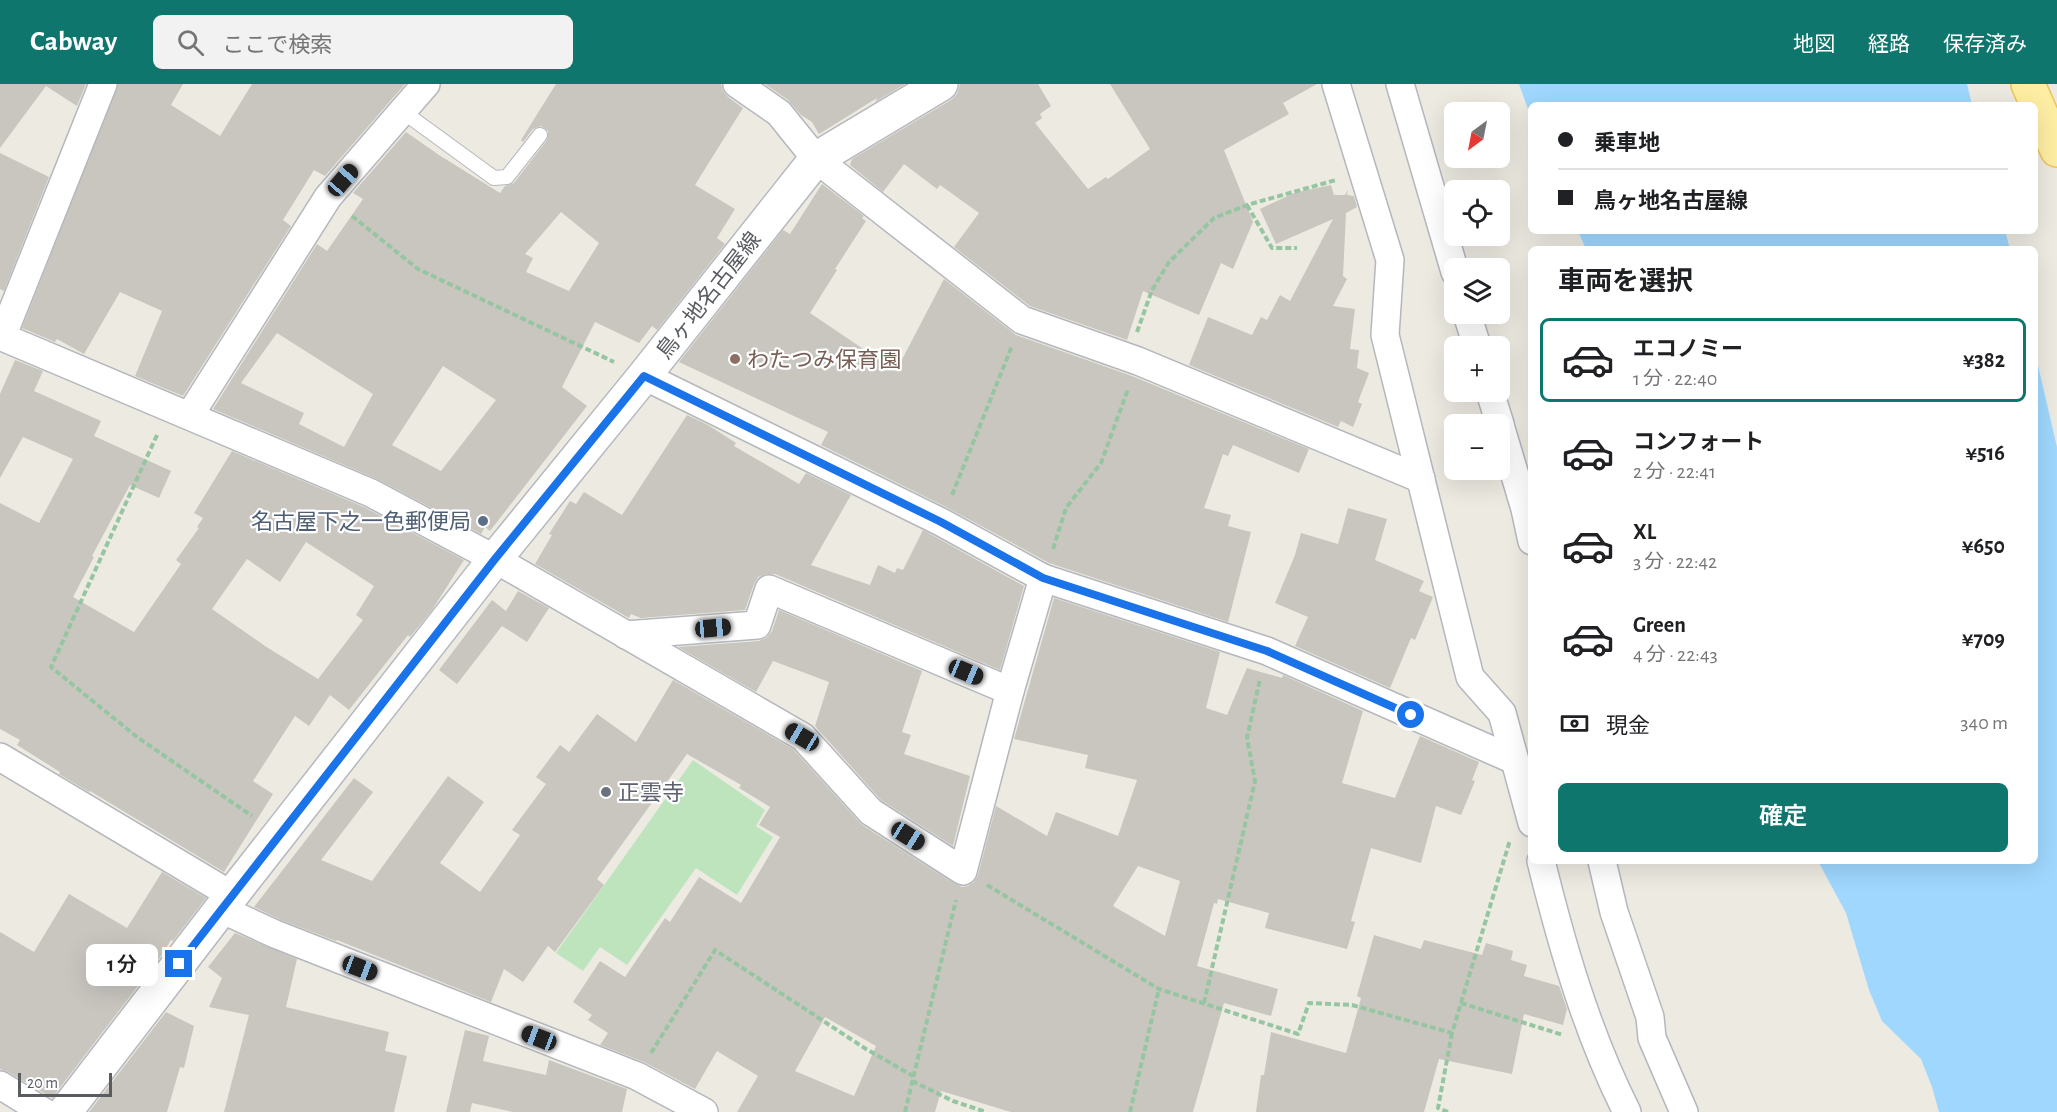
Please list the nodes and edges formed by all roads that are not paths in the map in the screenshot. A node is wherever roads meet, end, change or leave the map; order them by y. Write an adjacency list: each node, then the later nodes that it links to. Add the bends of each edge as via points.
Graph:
1 (103, 84): 15 (street)
2 (426, 84): 10 (street)
3 (737, 84): 13 (street, via 779,113)
4 (941, 84): 13 (main road, 鳥ヶ地名古屋線)
5 (1336, 84): 19 (street, via 1390,260 1385,335)
6 (1400, 84): 14 (street)
7 (2028, 84): 8 (main road)
8 (2036, 102)
9 (2038, 107): 12 (main road)
10 (402, 111): 11 (lane, via 494,178 507,177); 17 (street, via 328,197)
11 (540, 135)
12 (2057, 150)
13 (816, 159): 16 (main road, 鳥ヶ地名古屋線); 19 (street, via 1023,320 1133,360)
14 (1451, 258)
15 (1, 337): 17 (street)
16 (644, 376): 21 (main road, 鳥ヶ地名古屋線); 22 (street, via 941,522)
17 (179, 411): 21 (street, via 371,493)
18 (1510, 459): 20 (street)
19 (1420, 480): 26 (street, via 1470,676 1502,713)
20 (1528, 523)
21 (495, 559): 23 (street); 30 (main road, 鳥ヶ地名古屋線)
22 (1043, 578): 24 (street); 26 (street, via 1267,651)
23 (626, 635): 24 (street, via 757,625 769,589); 24 (street, via 802,737 870,812 963,871)
24 (1010, 691)
25 (0, 757): 30 (street)
26 (1514, 760): 27 (street)
27 (1528, 809)
28 (1542, 864): 35 (street, via 1596,1046)
29 (1603, 864): 36 (street, via 1614,912 1650,1017 1652,1038)
30 (227, 902): 33 (main road, 鳥ヶ地名古屋線); 34 (street, via 275,934 637,1076)
31 (0, 1084): 32 (street)
32 (44, 1112)
33 (65, 1112)
34 (704, 1112)
35 (1627, 1112)
36 (1684, 1112)

